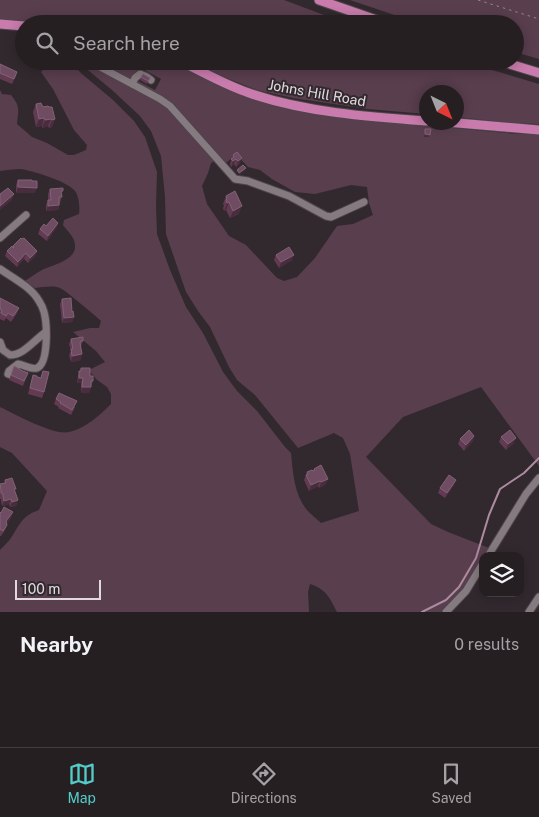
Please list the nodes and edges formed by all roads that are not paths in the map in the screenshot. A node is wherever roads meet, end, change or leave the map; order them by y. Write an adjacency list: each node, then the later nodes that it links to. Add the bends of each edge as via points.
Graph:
1 (319, 0): 2 (main road)
2 (362, 15)
3 (0, 24): 4 (main road)
4 (15, 25)
5 (524, 68): 8 (main road)
6 (106, 70): 10 (street)
7 (198, 70): 11 (main road, Johns Hill Road, via 239,90 279,102 335,112)
8 (539, 73)
9 (151, 80): 10 (street, via 140,74)
10 (132, 84): 14 (street, via 170,106 235,179 289,196 326,216)
11 (419, 121)
12 (464, 124): 13 (main road)
13 (539, 130)
14 (364, 202)
15 (26, 215): 16 (street)
16 (0, 238)
17 (0, 269): 18 (street, via 39,301 44,310)
18 (46, 332): 20 (street, via 15,355); 21 (street, via 46,352 39,367 18,364 8,371)
19 (0, 342): 20 (street)
20 (2, 350)
21 (11, 375)
22 (539, 478): 23 (street)
23 (490, 552)
24 (479, 570): 26 (street, via 466,591)
25 (539, 597): 27 (street)
26 (446, 612)
27 (529, 612)

